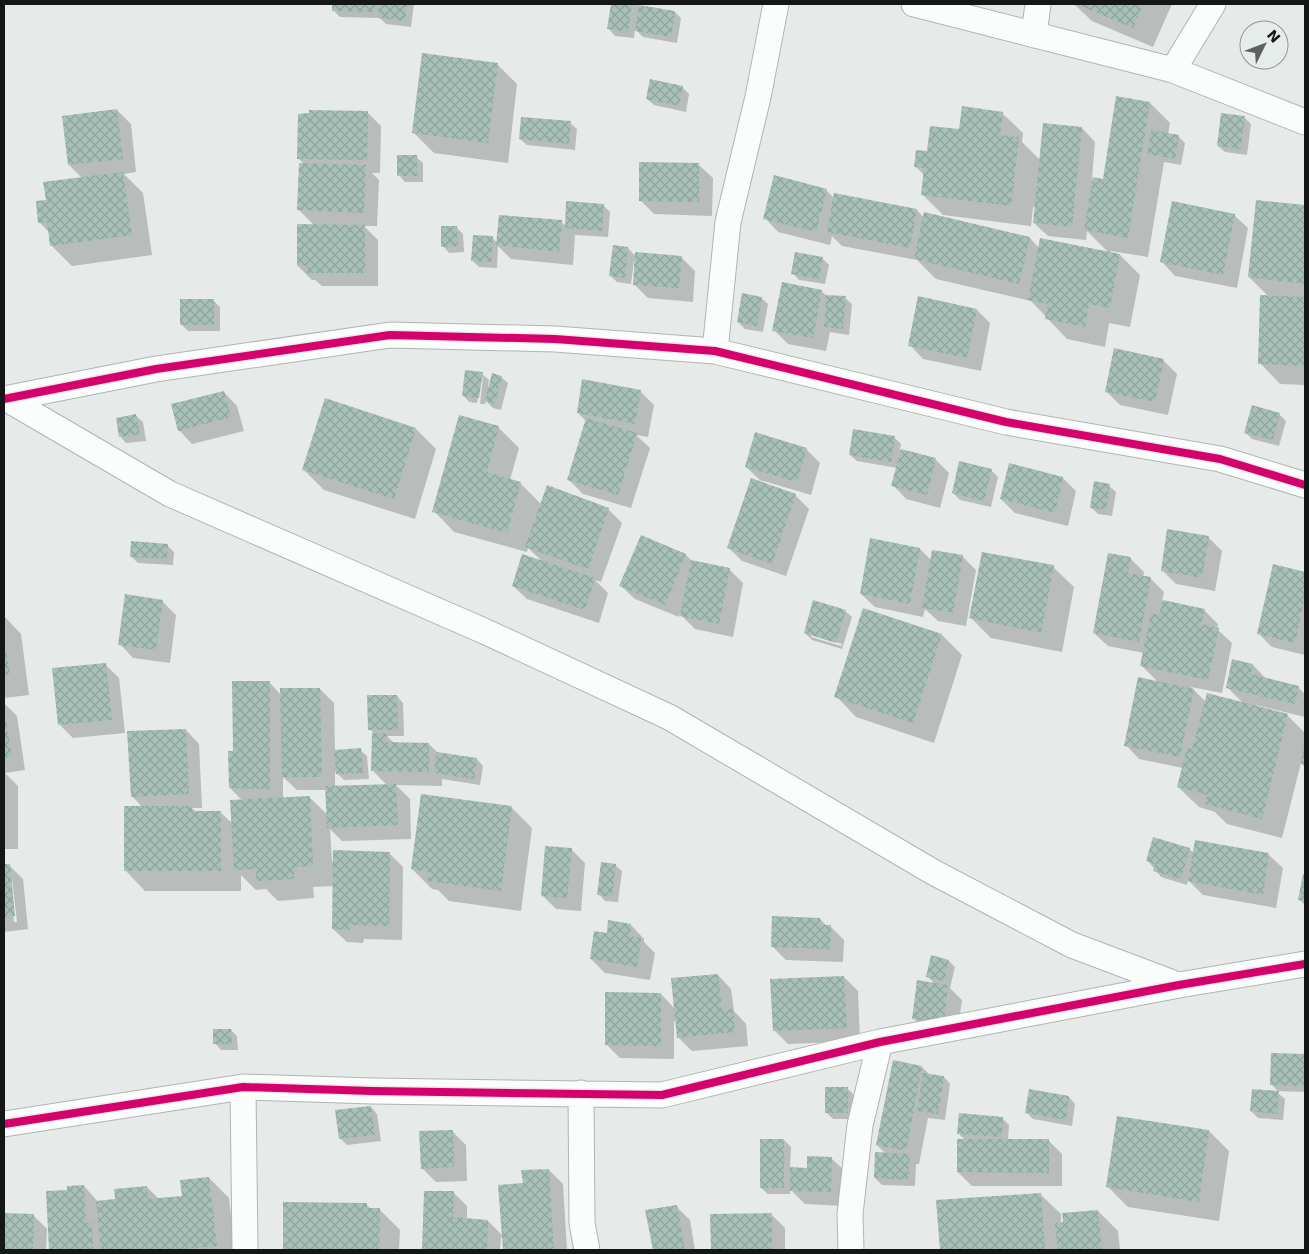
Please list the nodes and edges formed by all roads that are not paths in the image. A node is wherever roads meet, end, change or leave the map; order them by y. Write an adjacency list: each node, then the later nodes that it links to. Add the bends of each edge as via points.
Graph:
1 (776, 4): 8 (street, via 728,222)
2 (914, 4): 5 (street)
3 (1038, 4): 5 (street)
4 (1213, 4): 6 (street)
5 (1034, 35): 6 (street)
6 (1173, 70): 7 (street)
7 (1305, 122)
8 (715, 351): 9 (street, via 555,339 390,335 156,369); 10 (street, via 1006,422 1220,459)
9 (5, 399): 12 (street, via 170,494 669,717 942,876 1072,945)
10 (1305, 485)
11 (1305, 964): 12 (street)
12 (1179, 985): 13 (street)
13 (880, 1042): 15 (street, via 662,1095); 19 (street, via 860,1125 850,1214)
14 (243, 1087): 15 (street); 16 (street); 17 (street)
15 (581, 1093): 18 (street, via 582,1223)
16 (4, 1124)
17 (245, 1250)
18 (587, 1250)
19 (851, 1250)

